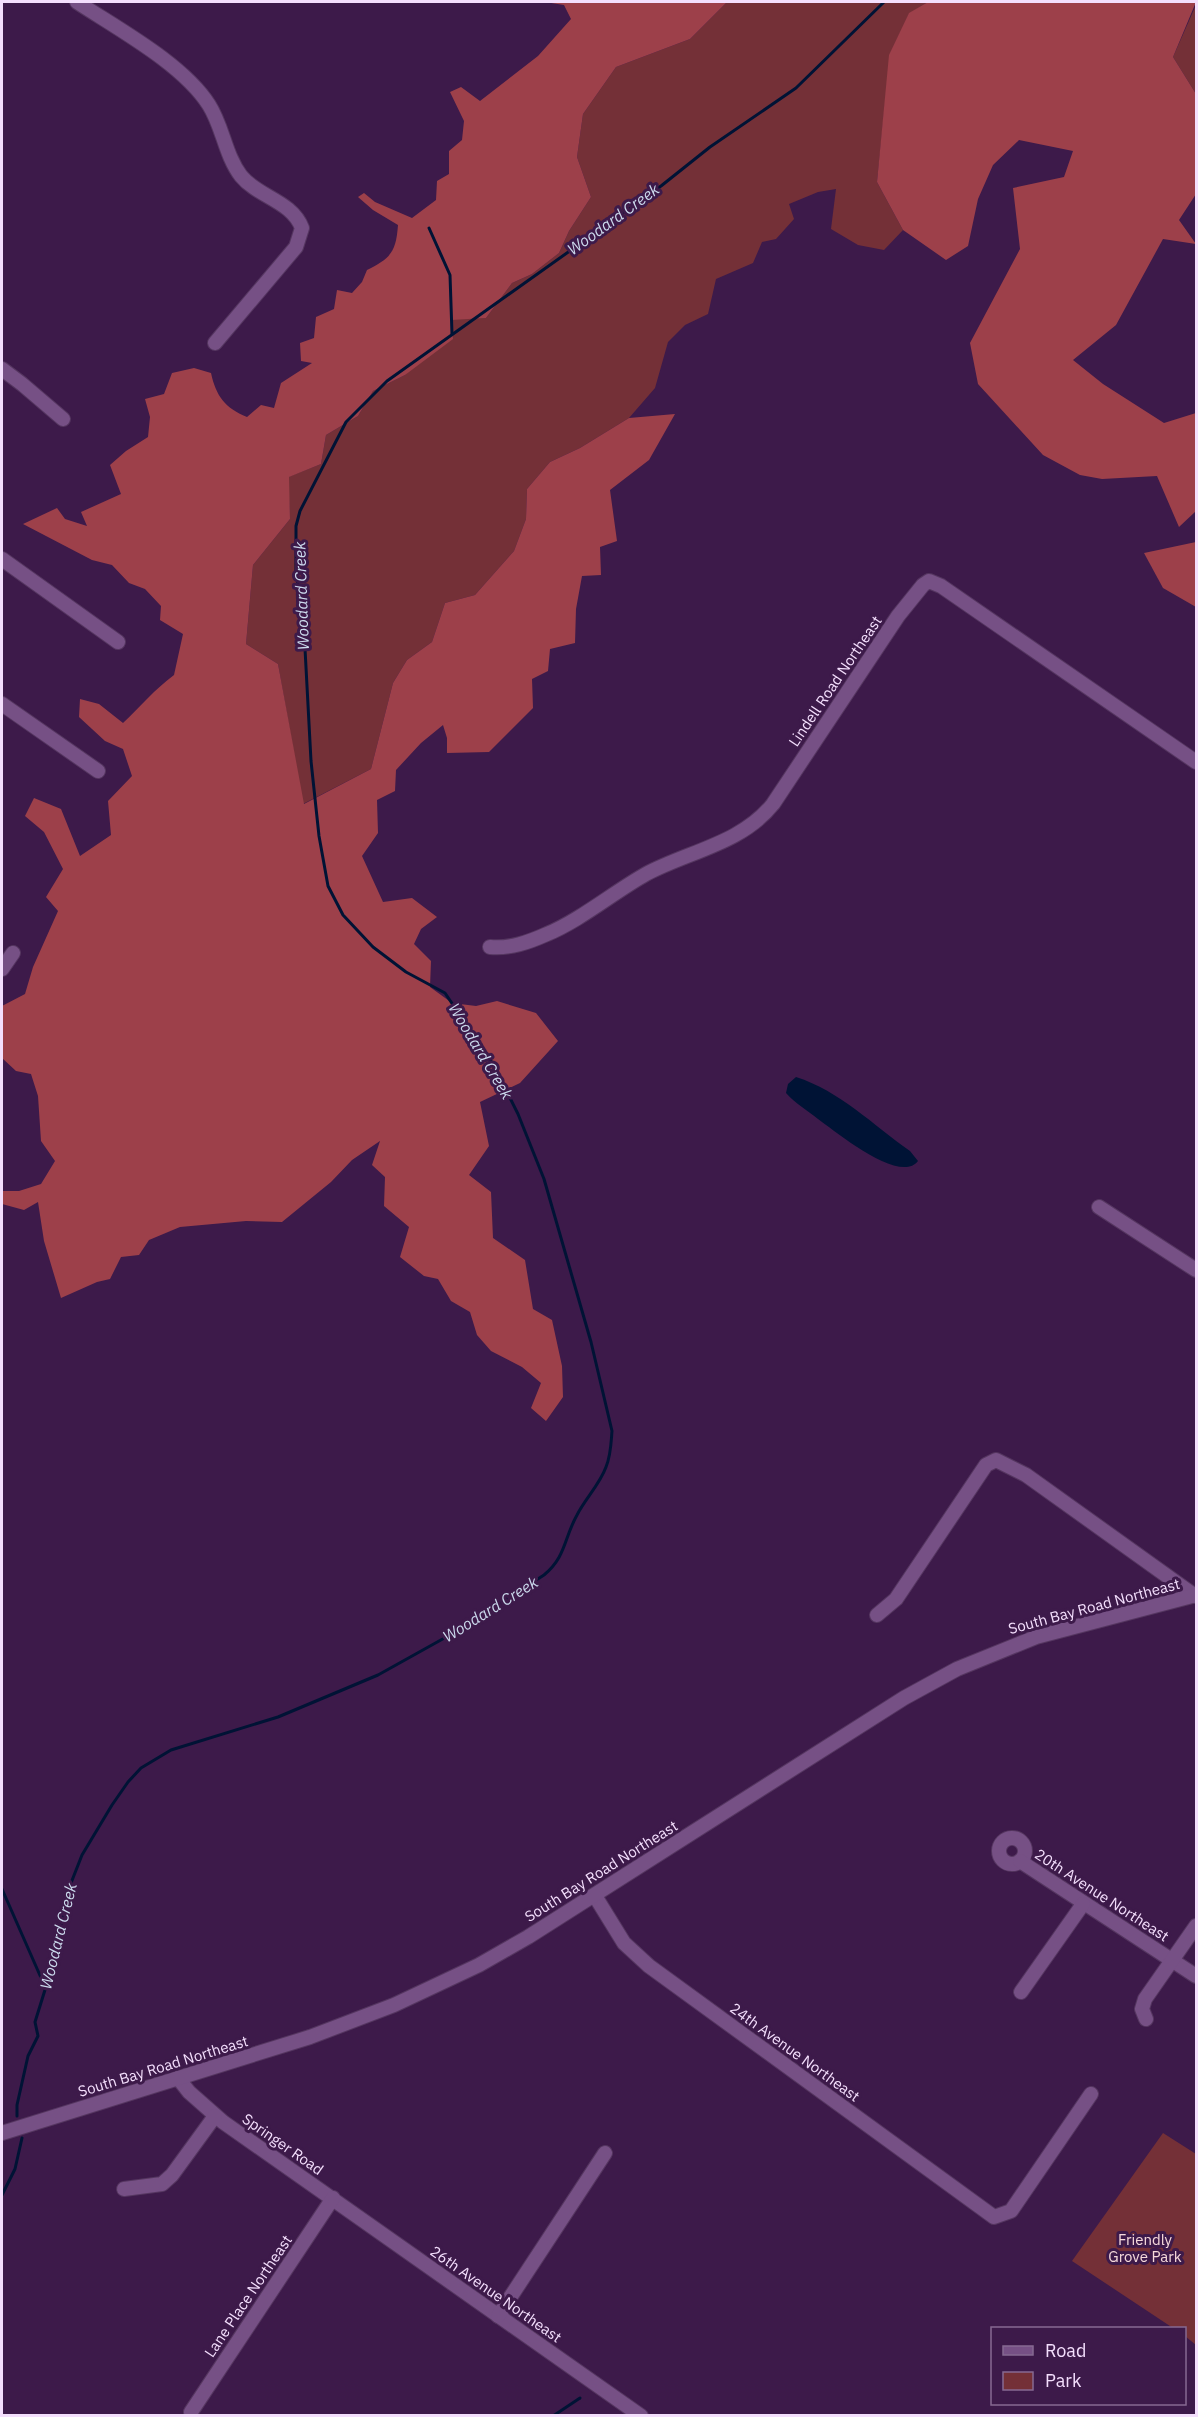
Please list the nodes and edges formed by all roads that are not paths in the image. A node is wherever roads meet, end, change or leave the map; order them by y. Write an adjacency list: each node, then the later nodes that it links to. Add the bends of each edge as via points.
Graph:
1 (77, 2): 2 (street, via 183,75 210,106 242,177 297,217 302,228 296,247)
2 (215, 343)
3 (2, 369): 4 (street)
4 (63, 419)
5 (2, 560): 6 (street)
6 (118, 642)
7 (2, 704): 9 (street)
8 (1197, 762): 10 (street, Lindell Road Northeast, via 941,585 929,581 898,616 773,804 748,827 723,842 645,875 551,933 515,946)
9 (98, 771)
10 (490, 947)
11 (13, 953): 12 (street)
12 (2, 969)
13 (1099, 1207): 14 (street)
14 (1197, 1270)
15 (1196, 1596): 16 (street, via 1026,1475 996,1460 986,1465 896,1599); 18 (street, South Bay Road Northeast, via 1036,1637 957,1669 904,1698)
16 (877, 1615)
17 (1020, 1861): 19 (street, 20th Avenue Northeast)
18 (595, 1896): 25 (street, South Bay Road Northeast, via 479,1965 394,2005 310,2037); 26 (street, 24th Avenue Northeast, via 624,1943 649,1966 994,2217 1011,2211)
19 (1083, 1904): 21 (street, 20th Avenue Northeast); 23 (street)
20 (1197, 1926): 21 (street)
21 (1172, 1961): 22 (street, 20th Avenue Northeast); 24 (street, via 1145,1999 1142,2009)
22 (1197, 1976)
23 (1021, 1992)
24 (1146, 2019)
25 (178, 2079): 27 (street); 28 (street, South Bay Road Northeast)
26 (1091, 2094)
27 (215, 2116): 30 (street, via 162,2184); 31 (street, Springer Road)
28 (2, 2133)
29 (605, 2153): 32 (street)
30 (124, 2189)
31 (333, 2198): 32 (street, 26th Avenue Northeast); 33 (street, Lane Place Northeast)
32 (498, 2316): 34 (street, 26th Avenue Northeast)
33 (191, 2412)
34 (641, 2415)

